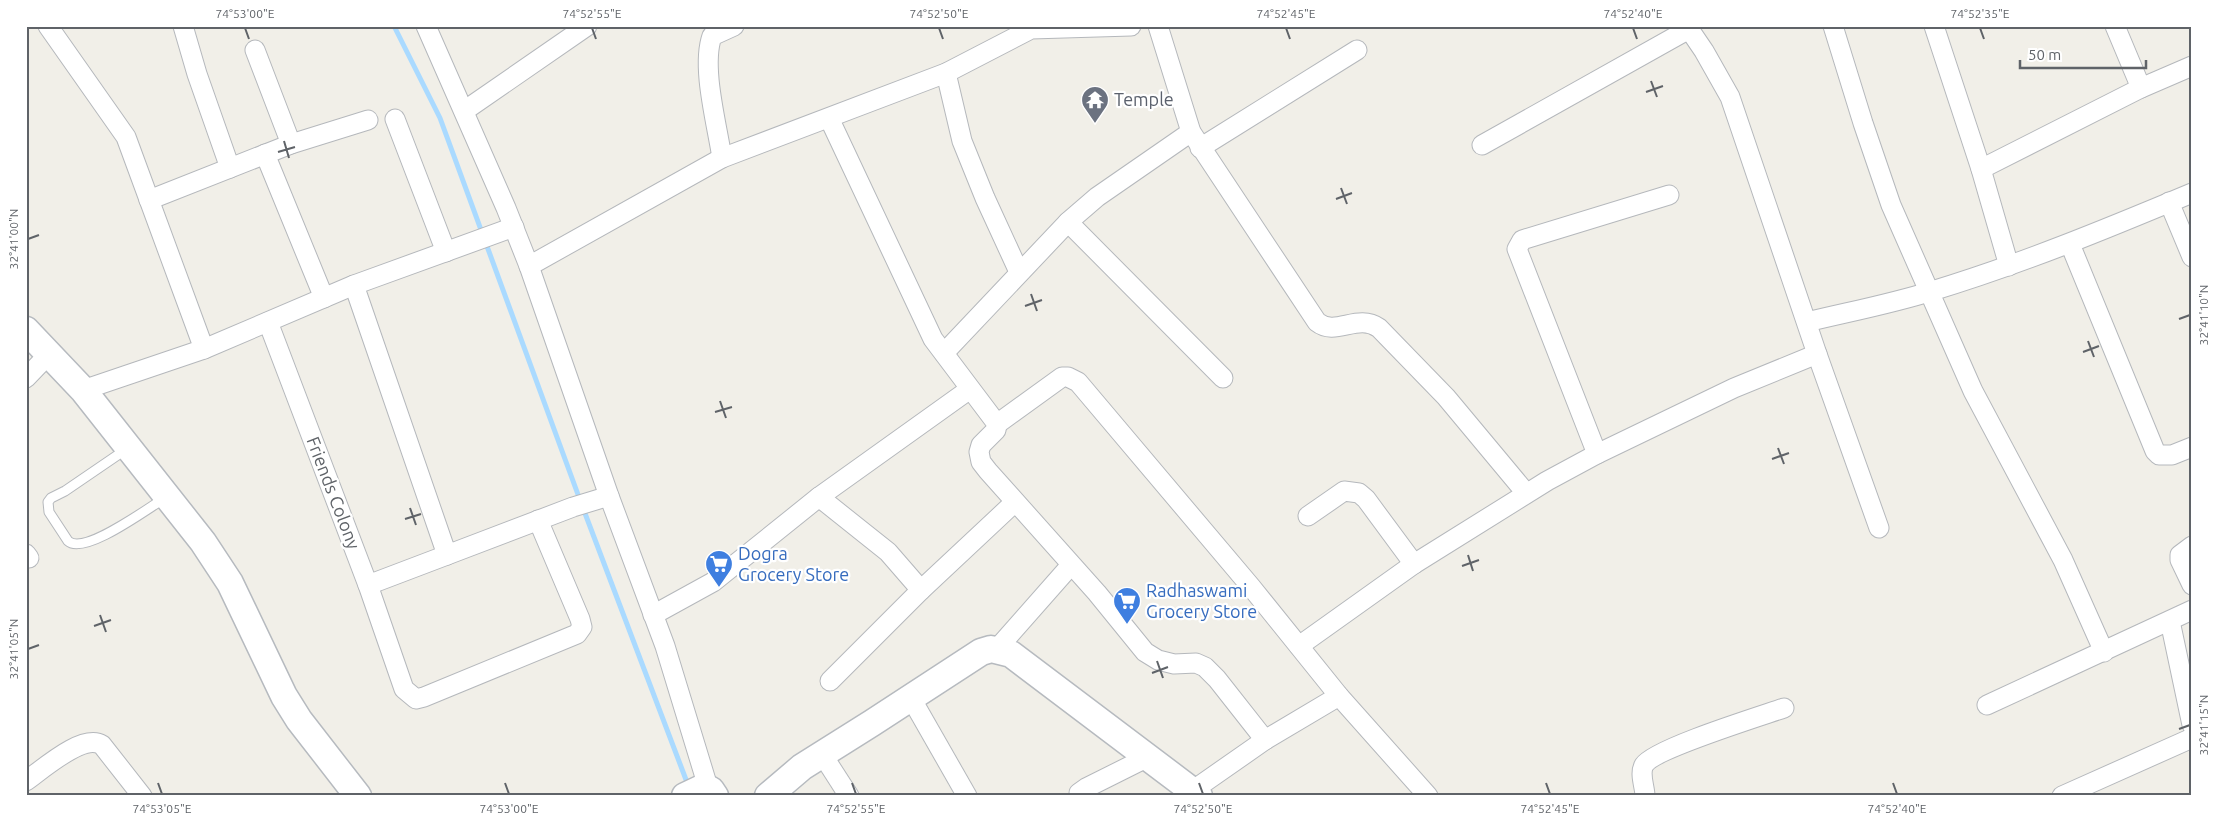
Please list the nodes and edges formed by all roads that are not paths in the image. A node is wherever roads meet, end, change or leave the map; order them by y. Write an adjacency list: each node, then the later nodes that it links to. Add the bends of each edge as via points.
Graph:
1 (48, 26): 32 (street, via 126,137)
2 (183, 26): 28 (street)
3 (426, 26): 18 (street)
4 (587, 26): 18 (street)
5 (734, 26): 27 (street, via 712,36 707,63)
6 (1131, 26): 11 (street)
7 (1158, 26): 22 (street)
8 (1833, 26): 43 (street, via 1891,205)
9 (1934, 26): 29 (street)
10 (2115, 26): 17 (street)
11 (1031, 27): 16 (street)
12 (1688, 27): 24 (street); 46 (street, via 1730,97)
13 (255, 50): 23 (street)
14 (1357, 50): 25 (street)
15 (2192, 66): 17 (street)
16 (946, 73): 19 (street); 41 (street, via 962,141)
17 (2141, 88): 29 (street)
18 (464, 111): 35 (street)
19 (829, 118): 27 (street); 50 (street, via 934,339)
20 (395, 119): 37 (street)
21 (368, 120): 23 (street)
22 (1191, 132): 25 (street); 34 (street, via 1097,196)
23 (291, 144): 26 (street)
24 (1482, 145)
25 (1200, 148): 60 (street, via 1317,322 1327,328 1362,321 1379,328 1446,397)
26 (265, 154): 28 (street); 44 (street)
27 (722, 158): 39 (street)
28 (230, 168): 32 (street)
29 (1981, 169): 40 (street)
30 (2192, 193): 33 (street)
31 (1669, 195): 59 (street, via 1522,240 1517,249)
32 (149, 200): 48 (street)
33 (2169, 202): 36 (street); 38 (street)
34 (1068, 222): 41 (street); 53 (street)
35 (514, 227): 37 (street); 39 (street)
36 (2070, 244): 40 (street); 57 (street, via 2155,451 2159,456 2165,456)
37 (446, 252): 42 (street)
38 (2192, 257)
39 (529, 266): 61 (street)
40 (2009, 266): 43 (street)
41 (1019, 272): 50 (street)
42 (354, 285): 44 (street); 69 (street)
43 (1930, 292): 46 (street); 80 (street, via 1973,391 2063,560)
44 (324, 298): 45 (street)
45 (268, 322): 48 (street); 72 (street, Friends Colony)
46 (1807, 322): 51 (street)
47 (26, 330): 49 (main road)
48 (204, 350): 55 (street)
49 (50, 353): 52 (street); 55 (main road)
50 (944, 353): 54 (street)
51 (1817, 354): 59 (street, via 1734,388); 67 (street)
52 (26, 378)
53 (1223, 378)
54 (970, 389): 56 (street); 63 (street)
55 (83, 390): 58 (main road)
56 (997, 424): 64 (street, via 996,430 981,444 981,462); 78 (street, via 1062,377 1078,382)
57 (2192, 447)
58 (129, 448): 62 (main road); 62 (lane, via 48,502 49,512 68,541 77,544 104,536)
59 (1597, 454): 60 (street)
60 (1526, 493): 71 (street)
61 (609, 496): 66 (street); 76 (street)
62 (167, 497): 95 (main road, via 204,542 230,582 284,696 299,720)
63 (819, 497): 74 (street, via 888,552); 76 (street, via 713,582)
64 (1015, 502): 70 (street); 74 (street)
65 (1308, 516): 71 (street, via 1344,491 1359,493)
66 (538, 520): 69 (street); 72 (street, Friends Colony, via 582,627 577,634 424,697 416,699 404,689)
67 (1879, 528)
68 (2192, 546): 73 (street, via 2185,549 2180,560)
69 (447, 555): 72 (street)
70 (1071, 564): 79 (street); 88 (street, via 1145,652 1174,664 1196,663 1205,667)
71 (1414, 564): 78 (street)
72 (368, 585)
73 (2192, 585)
74 (921, 590): 81 (street)
75 (2192, 610): 77 (street)
76 (654, 615): 92 (street)
77 (2170, 621): 80 (street); 86 (street)
78 (1299, 646): 82 (street)
79 (996, 650): 83 (main road, via 981,652); 90 (main road, via 1011,654)
80 (2104, 652): 84 (street)
81 (830, 681)
82 (1339, 696): 88 (street); 100 (street)
83 (911, 698): 89 (main road); 98 (street)
84 (1987, 705)
85 (1784, 708): 101 (street, via 1653,757 1644,765)
86 (2192, 725)
87 (2192, 738): 102 (street)
88 (1264, 740): 93 (street)
89 (822, 754): 96 (main road); 97 (street)
90 (1148, 757): 93 (main road); 99 (street, via 1086,788)
91 (26, 781): 94 (street, via 80,744 93,741 102,744)
92 (702, 791)
93 (1196, 793)
94 (142, 796)
95 (358, 796)
96 (768, 796)
97 (850, 796)
98 (967, 796)
99 (1079, 796)
100 (1428, 796)
101 (1645, 796)
102 (2062, 796)

